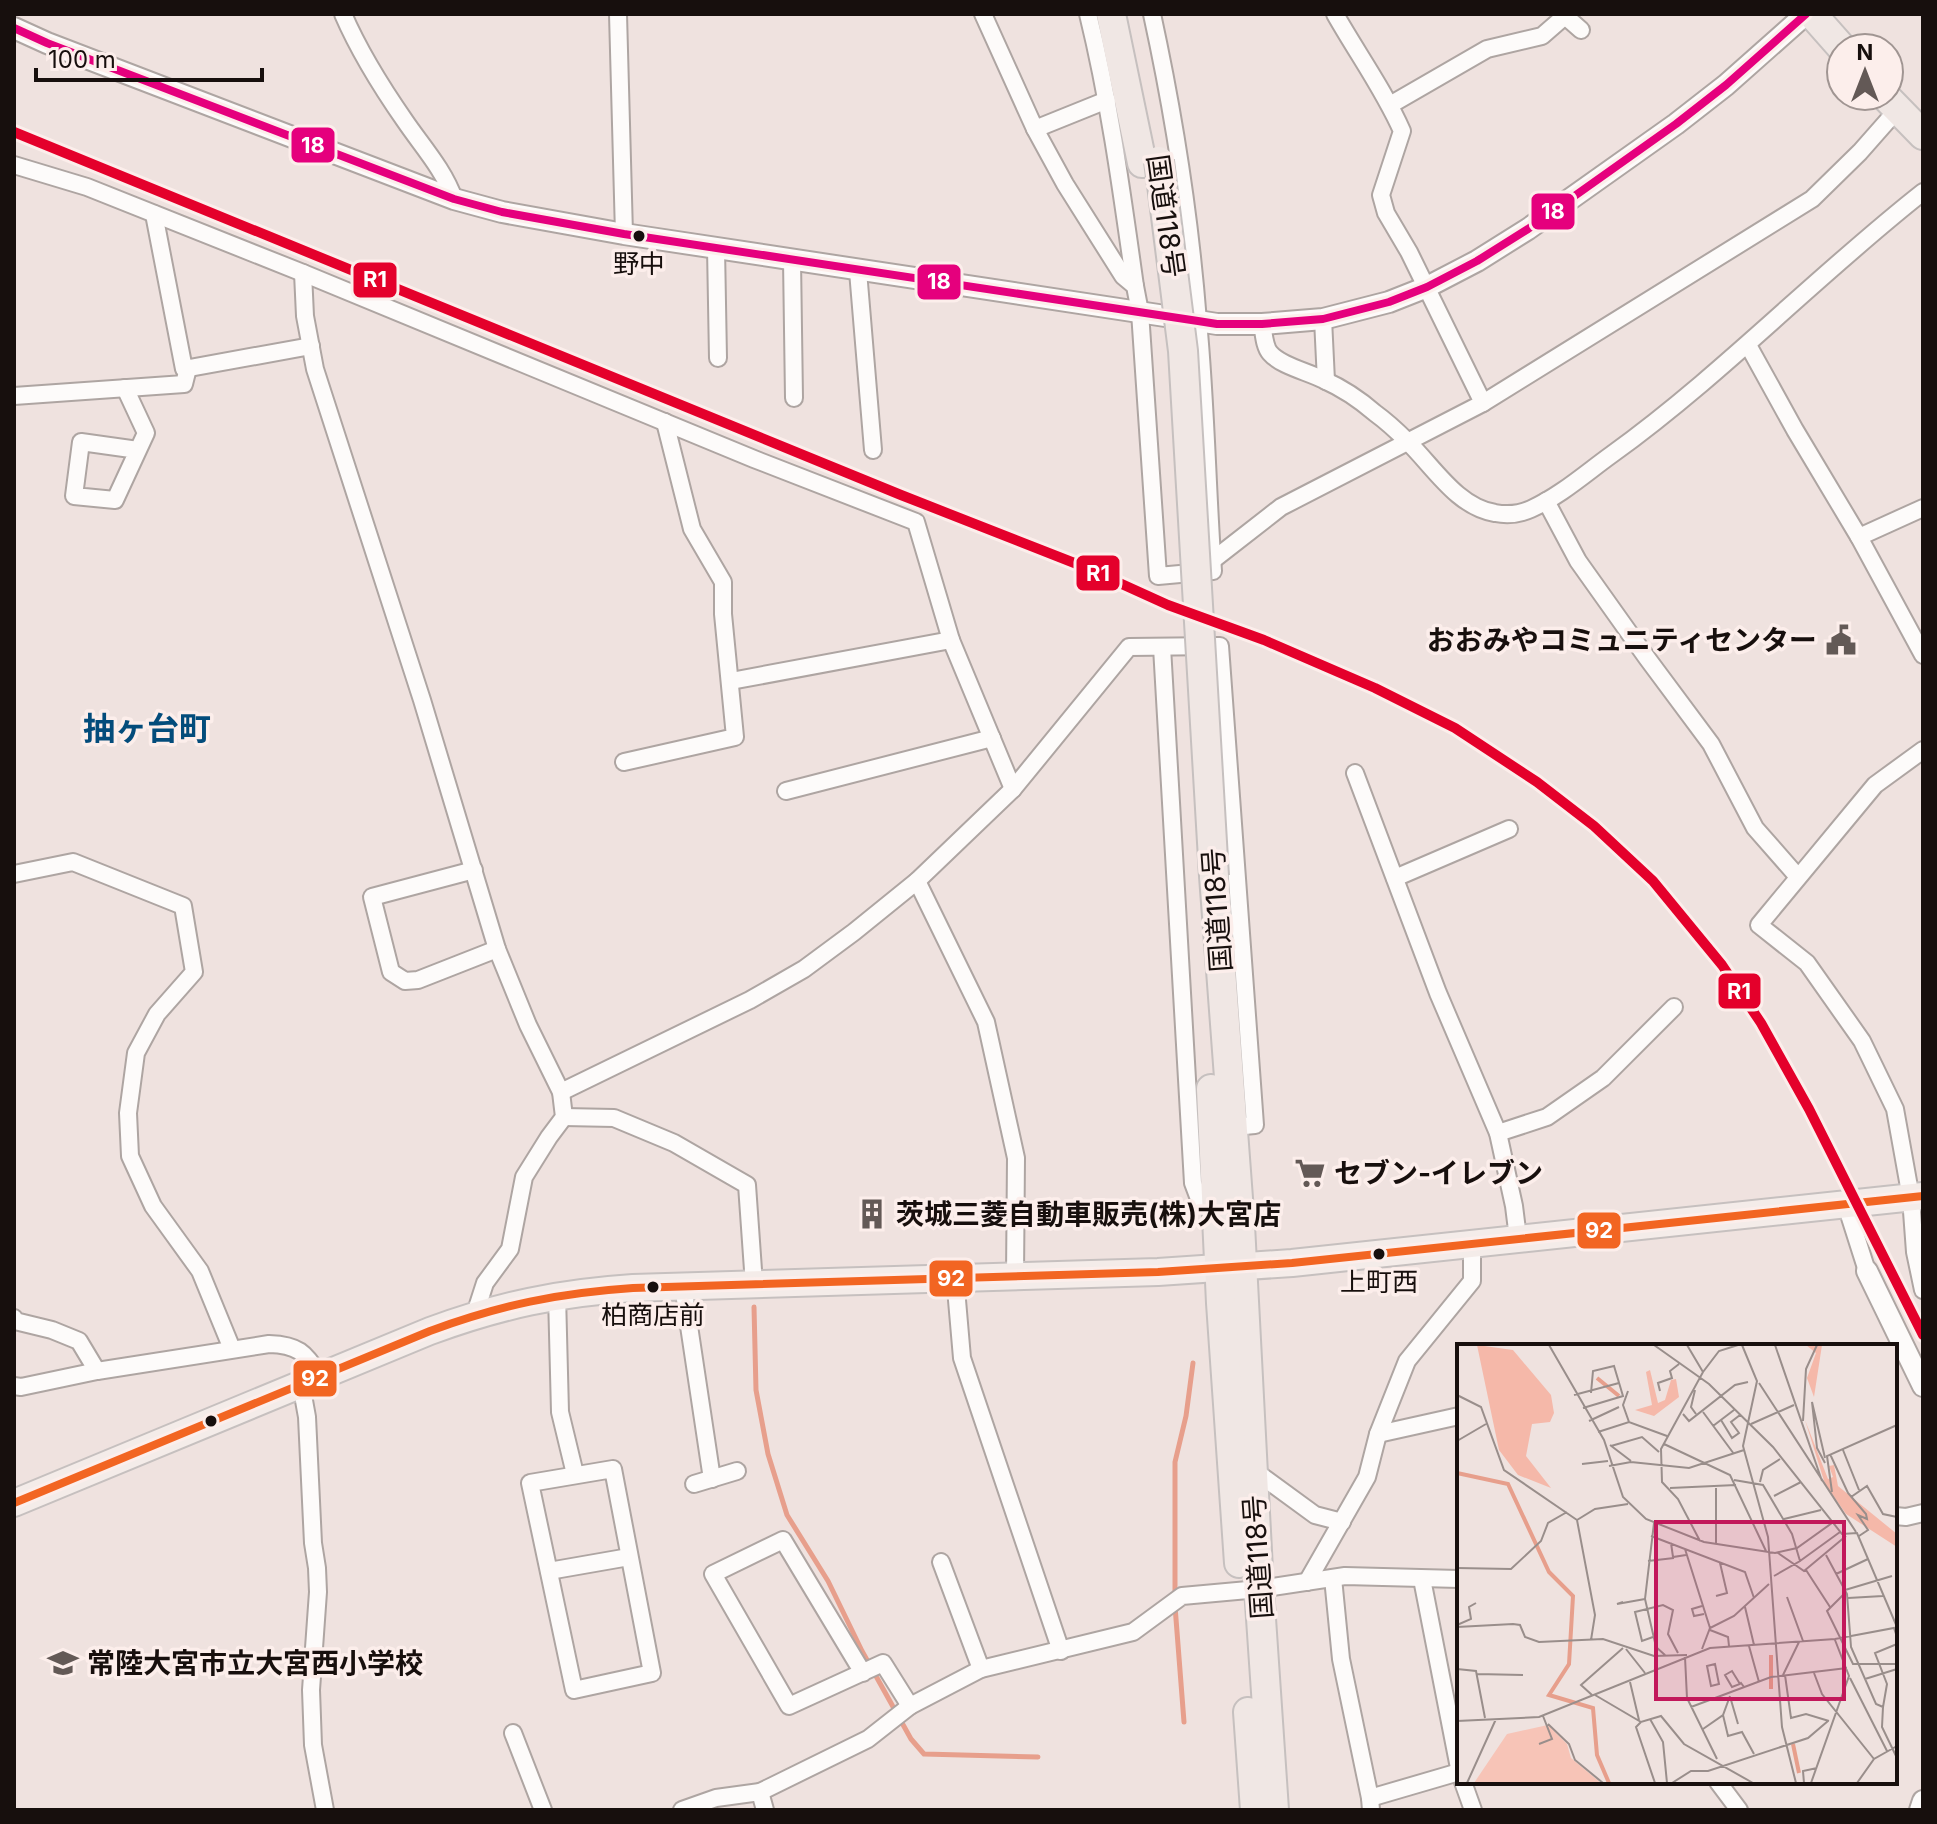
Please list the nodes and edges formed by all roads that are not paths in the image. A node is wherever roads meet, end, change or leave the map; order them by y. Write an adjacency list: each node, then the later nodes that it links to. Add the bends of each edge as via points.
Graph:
1 (343, 14): 22 (street)
2 (618, 14): 24 (street)
3 (983, 14): 17 (street)
4 (1088, 14): 13 (street)
5 (1111, 14): 19 (highway, 国道118号)
6 (1129, 14): 19 (highway, 国道118号, via 1148,96)
7 (1152, 14): 33 (street, via 1178,150)
8 (1335, 14): 14 (street)
9 (1809, 14): 12 (highway); 30 (street, via 1663,133 1528,229)
10 (14, 28): 22 (street)
11 (1581, 30): 14 (street, via 1565,16 1542,36 1487,49)
12 (1826, 32)
13 (1107, 100): 17 (street); 29 (street)
14 (1390, 105): 30 (street, via 1402,131 1381,195)
15 (1885, 112): 43 (street, via 1860,152 1812,199)
16 (1900, 112): 18 (highway)
17 (1035, 129): 29 (street, via 1123,276)
18 (1923, 135)
19 (1151, 162): 65 (highway, 国道118号)
20 (14, 165): 23 (street)
21 (1923, 192): 35 (street)
22 (454, 199): 24 (street)
23 (154, 214): 28 (street); 38 (street, via 184,369)
24 (624, 234): 25 (street)
25 (716, 248): 26 (street); 37 (street)
26 (792, 260): 27 (street); 42 (street)
27 (858, 271): 31 (street); 47 (street)
28 (303, 273): 36 (street); 44 (street)
29 (1135, 286): 31 (street)
30 (1427, 287): 32 (street); 43 (street)
31 (1140, 312): 33 (street); 51 (street, via 1158,576 1213,571)
32 (1323, 319): 34 (street); 39 (street)
33 (1198, 321): 34 (street); 51 (street)
34 (1262, 324): 39 (street, via 1268,351 1278,360)
35 (1748, 345): 48 (street, via 1636,437); 50 (street)
36 (311, 346): 38 (street); 63 (street)
37 (718, 358)
38 (188, 368): 40 (street, via 184,384)
39 (1326, 381): 45 (street, via 1376,413)
40 (125, 388): 41 (street); 46 (street, via 146,433)
41 (14, 396)
42 (794, 398)
43 (1483, 403): 45 (street)
44 (665, 422): 52 (street, via 916,522); 55 (street, via 692,529 723,582)
45 (1407, 441): 48 (street, via 1453,490 1479,508 1512,514); 51 (street, via 1281,507)
46 (138, 450): 46 (street, via 115,500 74,496 81,442)
47 (873, 450)
48 (1546, 501): 66 (street, via 1578,561 1711,744 1755,828)
49 (1923, 508): 50 (street)
50 (1859, 537): 54 (street)
51 (1213, 560)
52 (951, 640): 55 (street); 56 (street)
53 (1162, 647): 60 (street, via 1129,647); 73 (street, via 1220,646 1255,1125); 77 (street, via 1193,1183 1199,1199)
54 (1923, 655)
55 (731, 681): 58 (street, via 735,737)
56 (992, 738): 60 (street); 61 (street)
57 (1923, 750): 66 (street, via 1875,785)
58 (624, 762)
59 (1355, 773): 67 (street)
60 (1013, 789): 68 (street)
61 (786, 791)
62 (1509, 829): 67 (street)
63 (474, 870): 69 (street); 69 (street, via 372,897 391,972 405,981 418,980)
64 (14, 874): 90 (street, via 73,862 183,906 194,972 157,1014 136,1053 128,1113 130,1156 153,1206 200,1271)
65 (1205, 876): 73 (highway, 国道118号); 77 (highway, 国道118号)
66 (1798, 877): 75 (street, via 1759,925 1807,963 1862,1041 1895,1109)
67 (1395, 878): 74 (street)
68 (917, 881): 71 (street, via 804,969); 82 (street, via 986,1022 1016,1158)
69 (497, 949): 71 (street)
70 (1674, 1007): 74 (street, via 1603,1078 1547,1117)
71 (561, 1092): 72 (street)
72 (564, 1117): 84 (street, via 614,1118 674,1143 747,1185); 88 (street, via 524,1177 510,1249 485,1283)
73 (1233, 1127): 80 (highway, 国道118号)
74 (1498, 1133): 78 (street)
75 (1917, 1197): 76 (main road); 86 (street, via 1915,1252)
76 (1846, 1205): 78 (main road); 81 (street)
77 (1216, 1215): 80 (highway, 国道118号)
78 (1518, 1238): 79 (main road)
79 (1472, 1243): 80 (main road); 96 (street, via 1472,1281 1407,1361)
80 (1230, 1267): 82 (main road); 97 (highway, 国道118号); 113 (highway, 国道118号)
81 (1867, 1271): 94 (street)
82 (1015, 1276): 83 (main road)
83 (955, 1277): 84 (main road); 114 (street, via 962,1358)
84 (754, 1284): 85 (main road)
85 (683, 1286): 87 (main road); 100 (street)
86 (1923, 1290)
87 (557, 1295): 88 (main road); 99 (street, via 560,1412)
88 (475, 1314): 92 (main road)
89 (14, 1318): 91 (street, via 79,1341)
90 (232, 1349): 91 (street); 92 (street, via 287,1344 309,1358)
91 (97, 1371): 93 (street)
92 (311, 1380): 102 (main road); 126 (street, via 306,1402 318,1592 311,1690 313,1745)
93 (14, 1386)
94 (1923, 1386)
95 (1457, 1416): 96 (street)
96 (1378, 1434): 105 (street, via 1367,1477)
97 (1252, 1469): 105 (street, via 1315,1515); 113 (highway, 国道118号)
98 (737, 1471): 100 (street)
99 (575, 1474): 106 (street, via 613,1469); 108 (street, via 530,1483)
100 (712, 1479): 101 (street)
101 (694, 1484)
102 (14, 1503)
103 (1923, 1513): 104 (street)
104 (1897, 1516)
105 (1342, 1522): 112 (street)
106 (629, 1557): 108 (street); 108 (street, via 652,1673 574,1690)
107 (941, 1562): 115 (street)
108 (549, 1571)
109 (1333, 1578): 110 (street); 112 (street); 125 (street, via 1341,1659)
110 (1422, 1579): 111 (street); 119 (street)
111 (1457, 1579)
112 (1307, 1582): 113 (street)
113 (1250, 1590): 114 (street, via 1182,1596 1133,1632); 130 (highway, 国道118号); 131 (highway, 国道118号)
114 (1061, 1651): 115 (street)
115 (981, 1669): 117 (street)
116 (863, 1673): 116 (street, via 789,1706 713,1574 783,1540); 117 (street, via 883,1663)
117 (910, 1706): 123 (street, via 868,1739)
118 (513, 1733): 127 (street)
119 (1457, 1760)
120 (1457, 1771): 125 (street)
121 (1464, 1784): 132 (street)
122 (1720, 1784): 133 (street)
123 (760, 1792): 128 (street, via 716,1798); 129 (street)
124 (1923, 1801): 134 (street)
125 (1371, 1804)
126 (325, 1810)
127 (543, 1810)
128 (682, 1810)
129 (765, 1810)
130 (1255, 1810)
131 (1274, 1810)
132 (1473, 1810)
133 (1739, 1810)
134 (1920, 1810)

